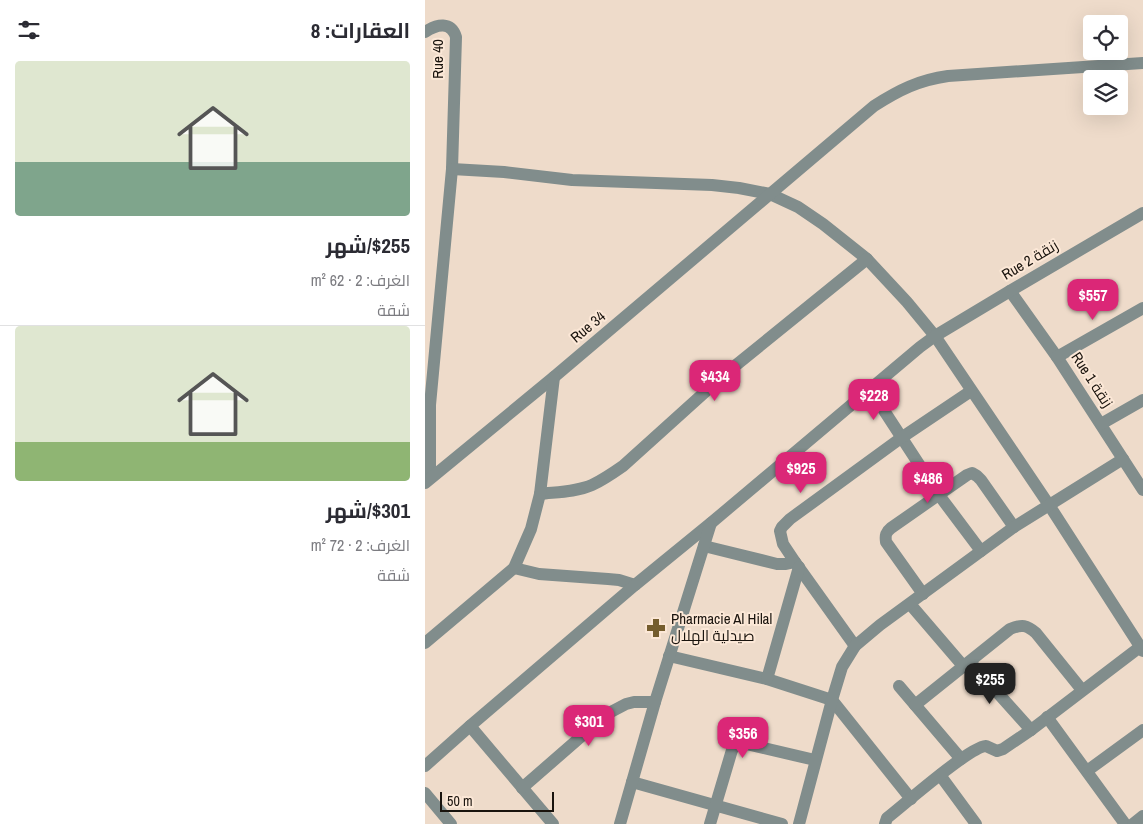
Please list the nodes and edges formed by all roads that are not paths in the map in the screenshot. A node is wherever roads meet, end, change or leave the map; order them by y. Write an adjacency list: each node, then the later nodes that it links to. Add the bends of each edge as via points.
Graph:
1 (425, 32): 3 (street, Rue 40, via 447,26 453,28 456,37)
2 (1143, 63): 4 (street, Rue 34, via 948,76 920,82 874,106)
3 (452, 169): 4 (street, via 572,180 739,188); 18 (street, Rue 40, via 430,405)
4 (770, 194): 6 (street, via 798,207); 11 (street, Rue 34)
5 (1143, 213): 7 (street, Rue 2 زنقة)
6 (867, 259): 9 (street); 20 (street, via 725,374 608,477 579,489)
7 (1010, 291): 9 (street, Rue 2 زنقة); 10 (street, Rue 1 زنقة)
8 (1143, 308): 10 (street)
9 (935, 336): 12 (street, Rue 2 زنقة); 13 (street)
10 (1057, 357): 15 (street, Rue 1 زنقة)
11 (554, 377): 18 (street, Rue 34); 20 (street)
12 (870, 389): 16 (street); 23 (street, Rue 2 زنقة)
13 (971, 391): 16 (street); 22 (street)
14 (1143, 400): 15 (street)
15 (1101, 424): 17 (street, Rue 1 زنقة)
16 (901, 438): 21 (street); 27 (street, via 782,526 781,538)
17 (1123, 459): 19 (street, Rue 1 زنقة); 22 (street)
18 (427, 480)
19 (1143, 490)
20 (540, 494): 28 (street, via 531,529)
21 (939, 495): 24 (street, via 969,474 975,474); 26 (street); 30 (street, via 891,528 885,536)
22 (1049, 505): 24 (street); 34 (street)
23 (711, 523): 25 (street); 29 (street, Rue 2 زنقة)
24 (1015, 527): 26 (street)
25 (704, 546): 27 (street, via 777,564); 35 (street)
26 (981, 551): 30 (street)
27 (797, 564): 33 (street); 37 (street)
28 (514, 568): 29 (street, via 539,574 613,579); 32 (street)
29 (635, 585): 44 (street, Rue 2 زنقة)
30 (923, 594): 31 (street)
31 (910, 604): 33 (street); 36 (street)
32 (425, 643)
33 (855, 646): 40 (street, via 842,667)
34 (1142, 649): 39 (street)
35 (669, 656): 37 (street); 41 (street)
36 (967, 664): 39 (street, via 1010,629 1024,626 1036,633); 42 (street); 45 (street)
37 (767, 679): 40 (street)
38 (899, 686): 42 (street)
39 (1082, 690): 43 (street)
40 (832, 700): 48 (street); 55 (street)
41 (655, 702): 52 (street); 53 (street, via 626,704 607,714)
42 (915, 705): 47 (street)
43 (1047, 717): 45 (street); 50 (street)
44 (470, 726): 49 (street, Rue 2 زنقة); 53 (street)
45 (1031, 730): 47 (street, via 1001,750 982,746)
46 (1143, 730): 50 (street)
47 (961, 759): 51 (street)
48 (815, 760): 56 (street, via 738,744 732,750); 63 (street)
49 (425, 766)
50 (1087, 771): 66 (street)
51 (940, 775): 55 (street); 65 (street)
52 (632, 782): 56 (street); 60 (street)
53 (522, 788): 59 (street)
54 (425, 793): 58 (street)
55 (911, 799): 64 (street, via 887,818)
56 (716, 806): 61 (street); 62 (street)
57 (1143, 816): 67 (street)
58 (451, 824)
59 (553, 824)
60 (620, 824)
61 (711, 824)
62 (782, 824)
63 (799, 824)
64 (885, 824)
65 (976, 824)
66 (1125, 824)
67 (1133, 824)

